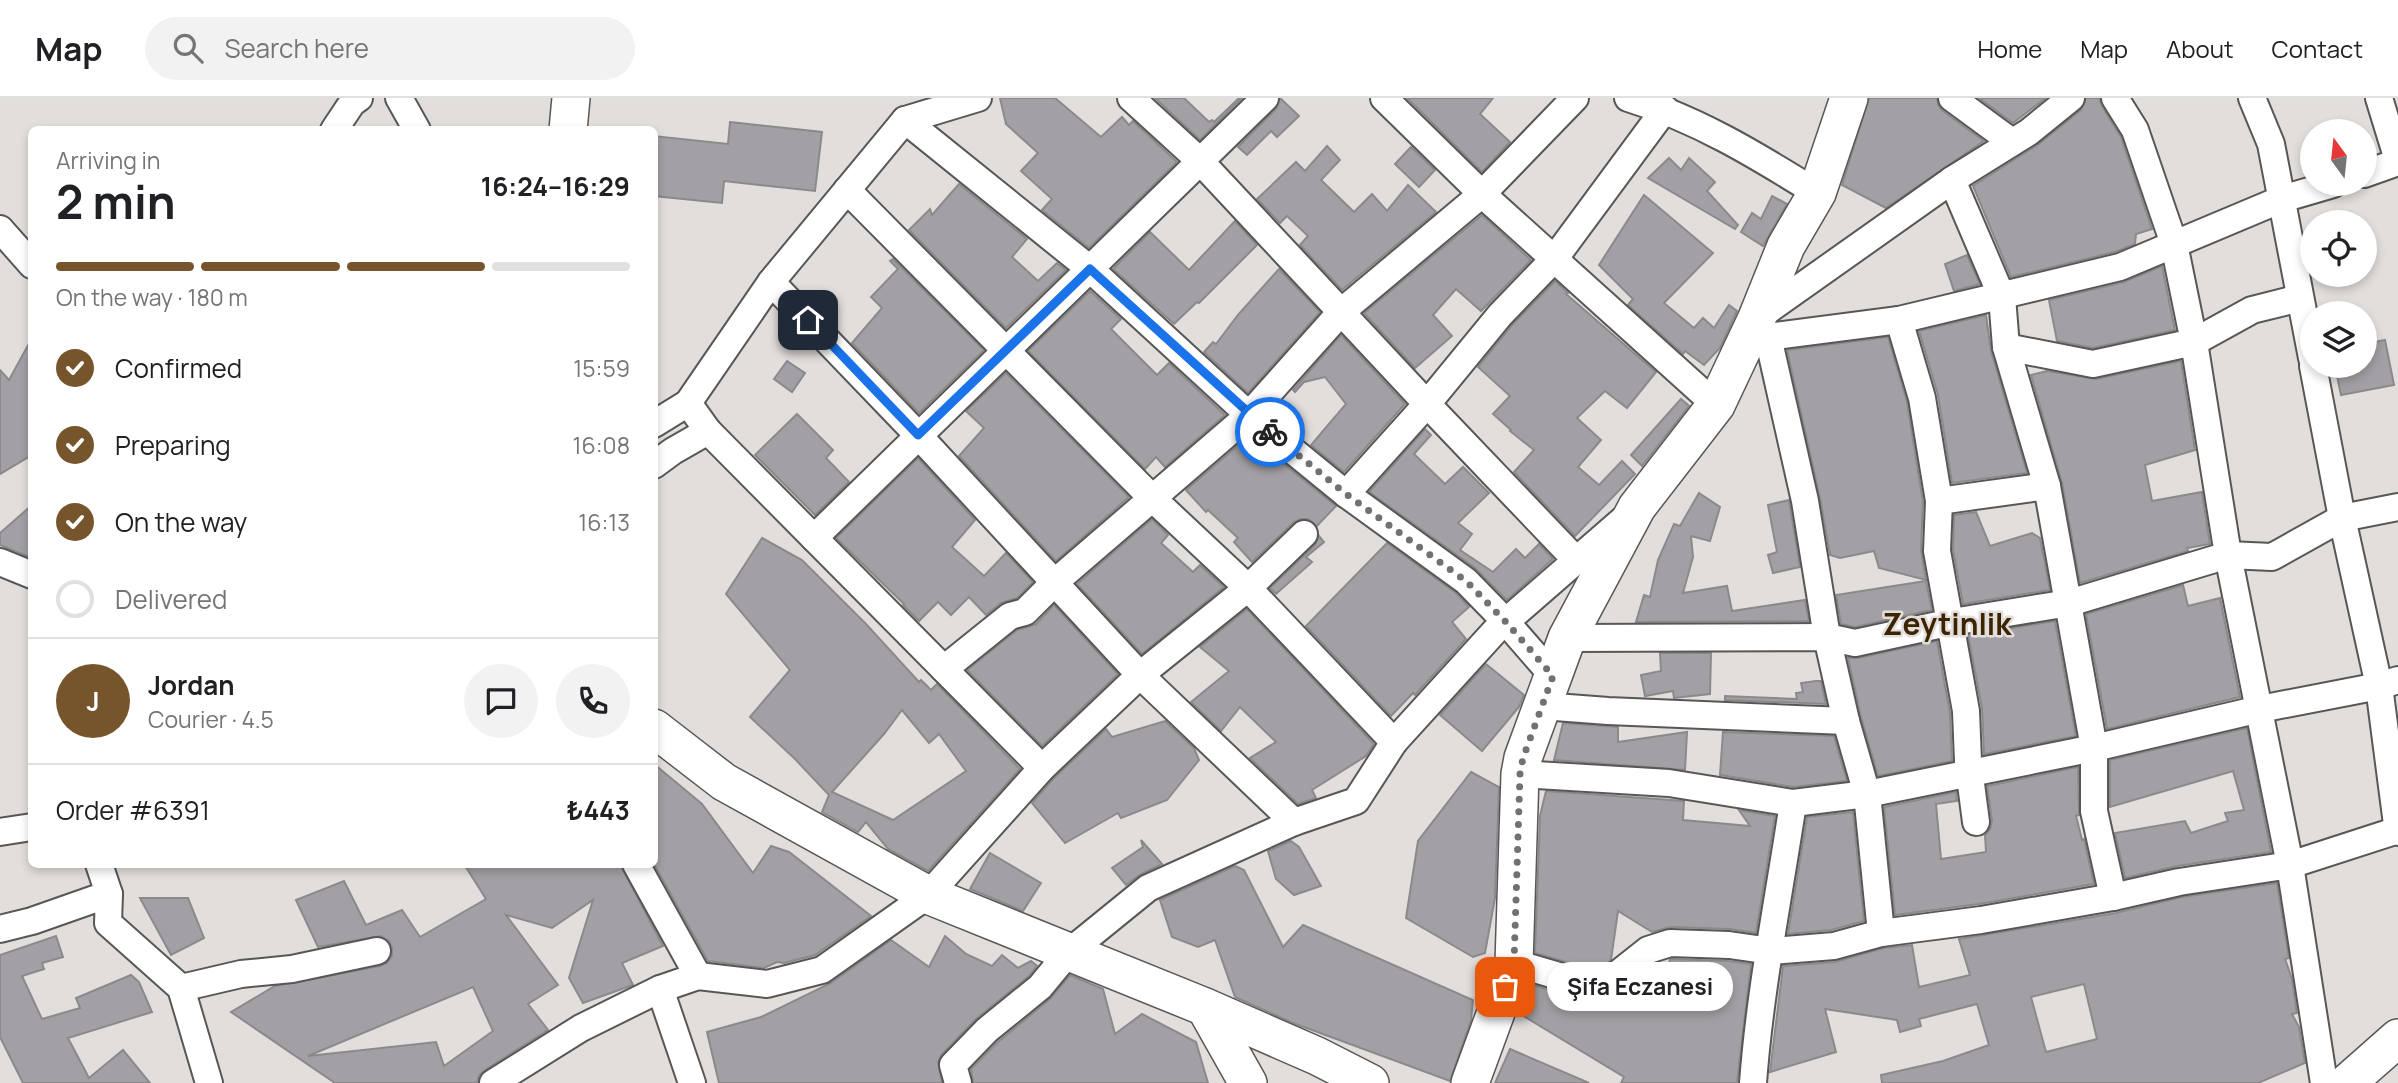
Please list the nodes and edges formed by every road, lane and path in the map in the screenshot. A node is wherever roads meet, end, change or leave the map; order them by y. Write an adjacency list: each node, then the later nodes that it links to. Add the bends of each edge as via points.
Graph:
1 (359, 98): 18 (street)
2 (399, 98): 19 (street)
3 (571, 98): 20 (street)
4 (978, 98): 17 (street)
5 (1130, 98): 22 (street)
6 (1265, 98): 22 (street)
7 (1384, 98): 28 (street)
8 (1575, 98): 28 (street)
9 (1628, 98): 16 (street)
10 (1849, 98): 27 (street)
11 (1952, 98): 21 (street)
12 (2071, 98): 21 (street)
13 (2115, 98): 32 (street, via 2136,130)
14 (2252, 98): 30 (street, via 2271,144)
15 (2379, 98): 23 (street)
16 (1665, 110): 27 (street, via 1736,143); 33 (street)
17 (905, 120): 26 (street); 35 (street)
18 (337, 126)
19 (415, 126)
20 (568, 126)
21 (2012, 142): 25 (street)
22 (1200, 161): 35 (street); 40 (street)
23 (2398, 161): 24 (street)
24 (2377, 169)
25 (1952, 180): 37 (street); 42 (street)
26 (847, 190): 36 (street); 45 (street)
27 (1817, 193): 42 (street, via 1786,246)
28 (1482, 194): 33 (street); 40 (street)
29 (2300, 194): 30 (street)
30 (2282, 199): 32 (street); 38 (street)
31 (0, 229): 34 (street)
32 (2174, 244): 37 (street, via 2120,267); 43 (street)
33 (1555, 258): 48 (street); 49 (street)
34 (28, 260)
35 (1090, 269): 45 (street); 50 (street)
36 (771, 282): 47 (street); 53 (street)
37 (2002, 297): 41 (street); 44 (street)
38 (2301, 298): 39 (street); 43 (street, via 2252,310)
39 (2302, 301)
40 (1342, 312): 48 (street); 50 (street)
41 (1899, 320): 42 (street); 58 (street, via 1922,398)
42 (1763, 327): 49 (street); 73 (street, via 1805,502)
43 (2194, 342): 44 (street, via 2093,364); 64 (street)
44 (2006, 346): 55 (street)
45 (1006, 350): 53 (street); 57 (street)
46 (2315, 378): 61 (street)
47 (688, 403): 51 (street); 52 (street)
48 (1427, 404): 56 (street); 65 (street)
49 (1716, 405): 59 (street)
50 (1249, 415): 56 (street); 57 (street)
51 (658, 422)
52 (708, 431): 54 (street); 63 (street)
53 (918, 435): 63 (street); 68 (street)
54 (658, 462)
55 (2047, 486): 58 (street); 70 (street)
56 (1346, 494): 71 (street, via 1466,581)
57 (1151, 497): 68 (street); 69 (street)
58 (1939, 501): 72 (street, via 1937,551)
59 (1637, 507): 65 (street); 74 (street)
60 (2398, 507): 61 (street)
61 (2342, 518): 64 (street, via 2272,557); 77 (street)
62 (1304, 534): 69 (street)
63 (814, 538): 75 (street)
64 (2228, 555): 70 (street); 79 (street)
65 (1576, 560): 71 (street)
66 (0, 562): 67 (street)
67 (28, 573)
68 (1055, 582): 75 (street, via 1025,612 1010,615); 76 (street)
69 (1248, 588): 76 (street); 82 (street)
70 (2069, 603): 72 (street); 83 (street)
71 (1506, 622): 78 (street); 82 (street)
72 (1952, 622): 73 (street, via 1855,643); 85 (street)
73 (1828, 637): 74 (street); 80 (street)
74 (1567, 638): 78 (street)
75 (944, 669): 84 (street)
76 (1140, 675): 84 (street); 90 (street)
77 (2389, 683): 79 (street); 92 (street)
78 (1547, 691): 80 (street, via 1608,711); 86 (street)
79 (2260, 709): 83 (street); 94 (street)
80 (1846, 721): 87 (street)
81 (658, 731): 98 (street, via 724,782)
82 (1394, 742): 90 (street, via 1356,801)
83 (2094, 748): 85 (street); 99 (street, via 2094,811)
84 (1042, 768): 98 (street)
85 (1970, 772): 87 (street); 89 (street)
86 (1520, 774): 88 (street, via 1669,783); 105 (street)
87 (1867, 793): 88 (street); 101 (street)
88 (1793, 803): 103 (street)
89 (1976, 821)
90 (1294, 822): 104 (street, via 1148,888)
91 (28, 828): 93 (street)
92 (2398, 831): 94 (street)
93 (0, 832)
94 (2290, 865): 99 (street); 119 (street)
95 (100, 868): 97 (street)
96 (638, 868): 106 (street)
97 (109, 894): 100 (street); 107 (street, via 108,923)
98 (928, 895): 104 (street); 106 (street, via 822,970 767,984)
99 (2113, 897): 101 (street)
100 (0, 929)
101 (1881, 933): 103 (street, via 1833,946)
102 (377, 950): 107 (street)
103 (1771, 951): 105 (street, via 1670,943 1648,950 1600,988); 118 (street, via 1758,1015)
104 (1068, 953): 109 (street); 114 (street, via 1041,987 987,1030 953,1065)
105 (1514, 963): 117 (street)
106 (698, 976): 108 (street)
107 (181, 988): 111 (street)
108 (660, 989): 112 (street, via 581,1028); 113 (street)
109 (1205, 1007): 115 (street); 116 (street)
110 (2398, 1038): 120 (street)
111 (209, 1083)
112 (493, 1083)
113 (692, 1083)
114 (958, 1083)
115 (1248, 1083)
116 (1370, 1083)
117 (1470, 1083)
118 (1753, 1083)
119 (2324, 1083)
120 (2347, 1083)

